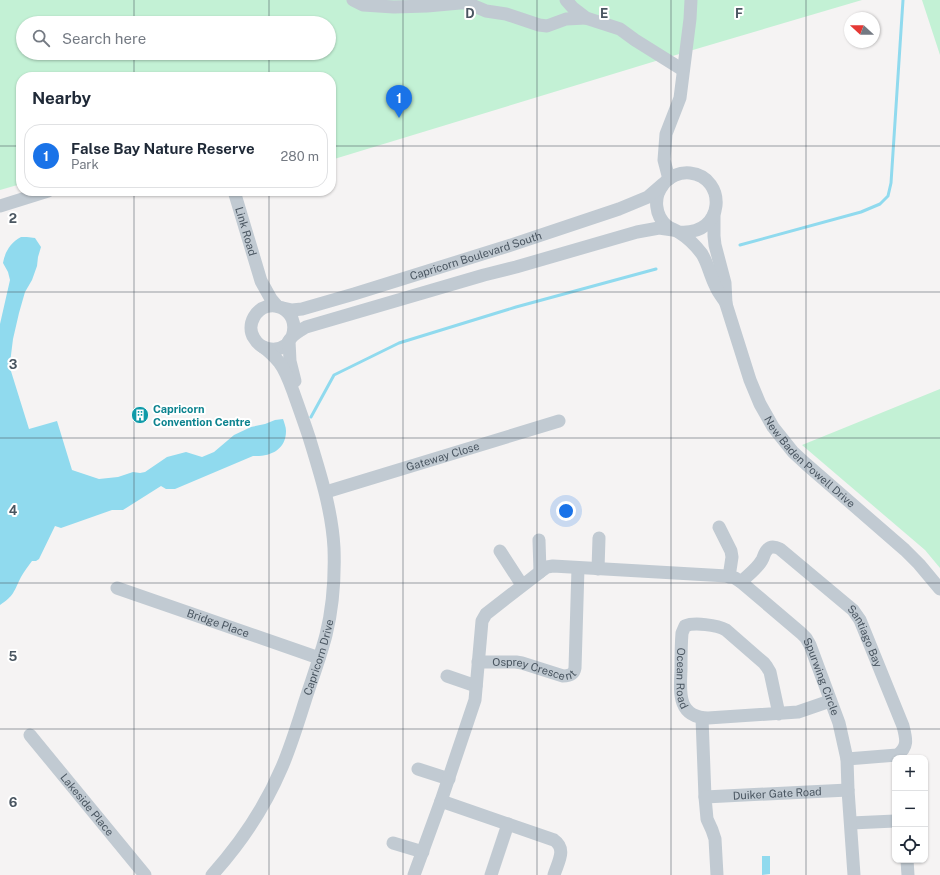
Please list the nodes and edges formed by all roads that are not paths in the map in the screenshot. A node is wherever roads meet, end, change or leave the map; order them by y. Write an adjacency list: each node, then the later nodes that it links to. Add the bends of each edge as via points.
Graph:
1 (353, 0): 4 (street, via 363,5 394,7 467,3 486,11 547,26 566,19)
2 (566, 0): 4 (street)
3 (691, 0): 5 (street)
4 (586, 18): 5 (street, via 620,29)
5 (683, 70): 6 (street, via 680,98 666,134)
6 (666, 181): 10 (street, via 683,173 691,173 705,179 714,191); 11 (street, via 659,191 656,205 666,226); 14 (street, Capricorn Boulevard South, via 648,197 530,238 302,309)
7 (32, 196): 9 (street)
8 (236, 196): 12 (street, Link Road)
9 (0, 206)
10 (714, 214): 11 (street, via 704,227 696,231); 13 (street, New Baden Powell Drive, via 715,244 725,283)
11 (676, 231): 13 (street, New Baden Powell Drive, via 703,256 715,287); 16 (street, Capricorn Boulevard South, via 659,228 637,232 306,327)
12 (258, 271): 14 (street, Link Road, via 271,299); 15 (street, Link Road, via 260,302)
13 (726, 304): 32 (street, New Baden Powell Drive, via 750,380 760,404 777,432 810,468 905,550)
14 (280, 307): 15 (street, via 267,307); 16 (street, via 288,312 293,321 294,332)
15 (257, 312): 17 (street, via 252,320 251,329 258,344)
16 (290, 339): 17 (street, via 286,345 277,348); 18 (street, Capricorn Drive, via 290,361)
17 (263, 347): 18 (street, Capricorn Drive, via 277,359 287,376)
18 (303, 418): 20 (street, Capricorn Drive)
19 (560, 422): 20 (street, Gateway Close)
20 (326, 492): 33 (street, Capricorn Drive, via 334,540 334,580 330,616)
21 (719, 526): 28 (street, via 731,551)
22 (599, 538): 26 (street)
23 (539, 540): 27 (street)
24 (500, 551): 30 (street)
25 (578, 568): 26 (street, Spurwing Circle); 27 (street, Spurwing Circle, via 553,566); 34 (street, Osprey Crescent, via 573,673 563,676 516,662)
26 (598, 569): 28 (street, Spurwing Circle)
27 (540, 572): 30 (street, Spurwing Circle)
28 (729, 577): 29 (street, Spurwing Circle)
29 (741, 582): 37 (street, Spurwing Circle, via 806,638); 41 (street, Santiago Bay, via 761,561 768,548 777,547 853,610 860,620 903,726 906,743 897,755)
30 (522, 585): 34 (street, Spurwing Circle, via 486,614 482,621)
31 (117, 588): 33 (street, Bridge Place)
32 (940, 589)
33 (320, 658): 54 (street, Capricorn Drive, via 275,782 244,835)
34 (478, 662): 36 (street, Osprey Crescent)
35 (447, 676): 36 (street)
36 (476, 686): 43 (street, Osprey Crescent, via 475,700)
37 (830, 701): 38 (street, Ocean Road, via 803,711); 41 (street, Spurwing Circle, via 839,723)
38 (779, 714): 39 (street, Ocean Road); 39 (street, Ocean Road, via 770,672 764,664 726,630 690,624 684,626 682,632 680,693 683,706)
39 (702, 718): 45 (street)
40 (30, 735): 53 (street, Lakeside Place)
41 (847, 758): 44 (street, Spurwing Circle)
42 (418, 770): 43 (street)
43 (449, 779): 46 (street, Osprey Crescent)
44 (848, 790): 45 (street, Duiker Gate Road); 48 (street, Spurwing Circle)
45 (705, 797): 58 (street, via 707,820 715,839)
46 (441, 801): 49 (street); 51 (street, Osprey Crescent)
47 (892, 821): 48 (street)
48 (851, 823): 59 (street, Spurwing Circle)
49 (508, 824): 56 (street); 57 (street, via 558,843 561,851)
50 (393, 843): 51 (street)
51 (423, 852): 55 (street, Osprey Crescent)
52 (907, 863): 60 (street)
53 (145, 875)
54 (212, 875)
55 (414, 875)
56 (492, 875)
57 (554, 875)
58 (717, 875)
59 (854, 875)
60 (908, 875)

